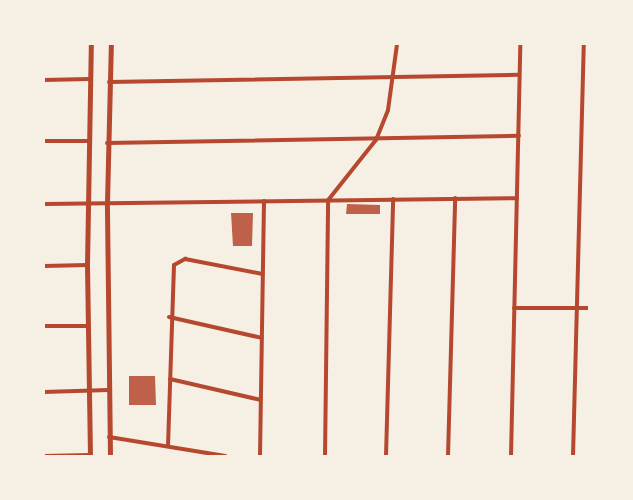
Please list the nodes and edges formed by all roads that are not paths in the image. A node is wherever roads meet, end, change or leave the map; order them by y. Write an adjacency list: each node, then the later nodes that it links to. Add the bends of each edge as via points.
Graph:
1 (91, 44): 8 (main road)
2 (111, 44): 10 (main road)
3 (397, 44): 6 (street)
4 (520, 44): 7 (street)
5 (584, 44): 28 (street)
6 (395, 75): 7 (street); 10 (street); 12 (street, via 388,110)
7 (519, 75): 11 (street)
8 (89, 79): 9 (street); 14 (main road)
9 (44, 80)
10 (109, 82): 15 (main road)
11 (519, 136): 12 (street); 17 (street)
12 (376, 140): 15 (street); 19 (street)
13 (44, 141): 14 (street)
14 (87, 141): 21 (main road)
15 (107, 143): 22 (main road)
16 (454, 198): 17 (street); 18 (street); 49 (street)
17 (517, 198): 27 (street)
18 (393, 199): 19 (street); 48 (street)
19 (328, 200): 20 (street); 47 (street)
20 (264, 201): 22 (street); 26 (street)
21 (87, 203): 22 (street); 23 (street); 25 (main road)
22 (107, 203): 35 (main road)
23 (44, 204)
24 (44, 266): 25 (street)
25 (87, 266): 32 (main road)
26 (263, 274): 30 (street, via 179,260 171,270); 33 (street)
27 (514, 308): 28 (street); 50 (street)
28 (579, 308): 29 (street); 51 (street)
29 (590, 308)
30 (170, 317): 33 (street); 34 (street)
31 (44, 326): 32 (street)
32 (88, 326): 36 (main road)
33 (262, 338): 38 (street)
34 (170, 379): 38 (street); 40 (street)
35 (108, 390): 36 (street); 39 (main road)
36 (91, 391): 37 (street); 43 (main road)
37 (44, 392)
38 (261, 399): 46 (street)
39 (109, 437): 40 (street); 44 (main road)
40 (168, 446): 41 (street)
41 (200, 454): 45 (street)
42 (44, 456): 43 (street)
43 (90, 456)
44 (110, 456)
45 (225, 456)
46 (260, 456)
47 (325, 456)
48 (386, 456)
49 (448, 456)
50 (511, 456)
51 (573, 456)

